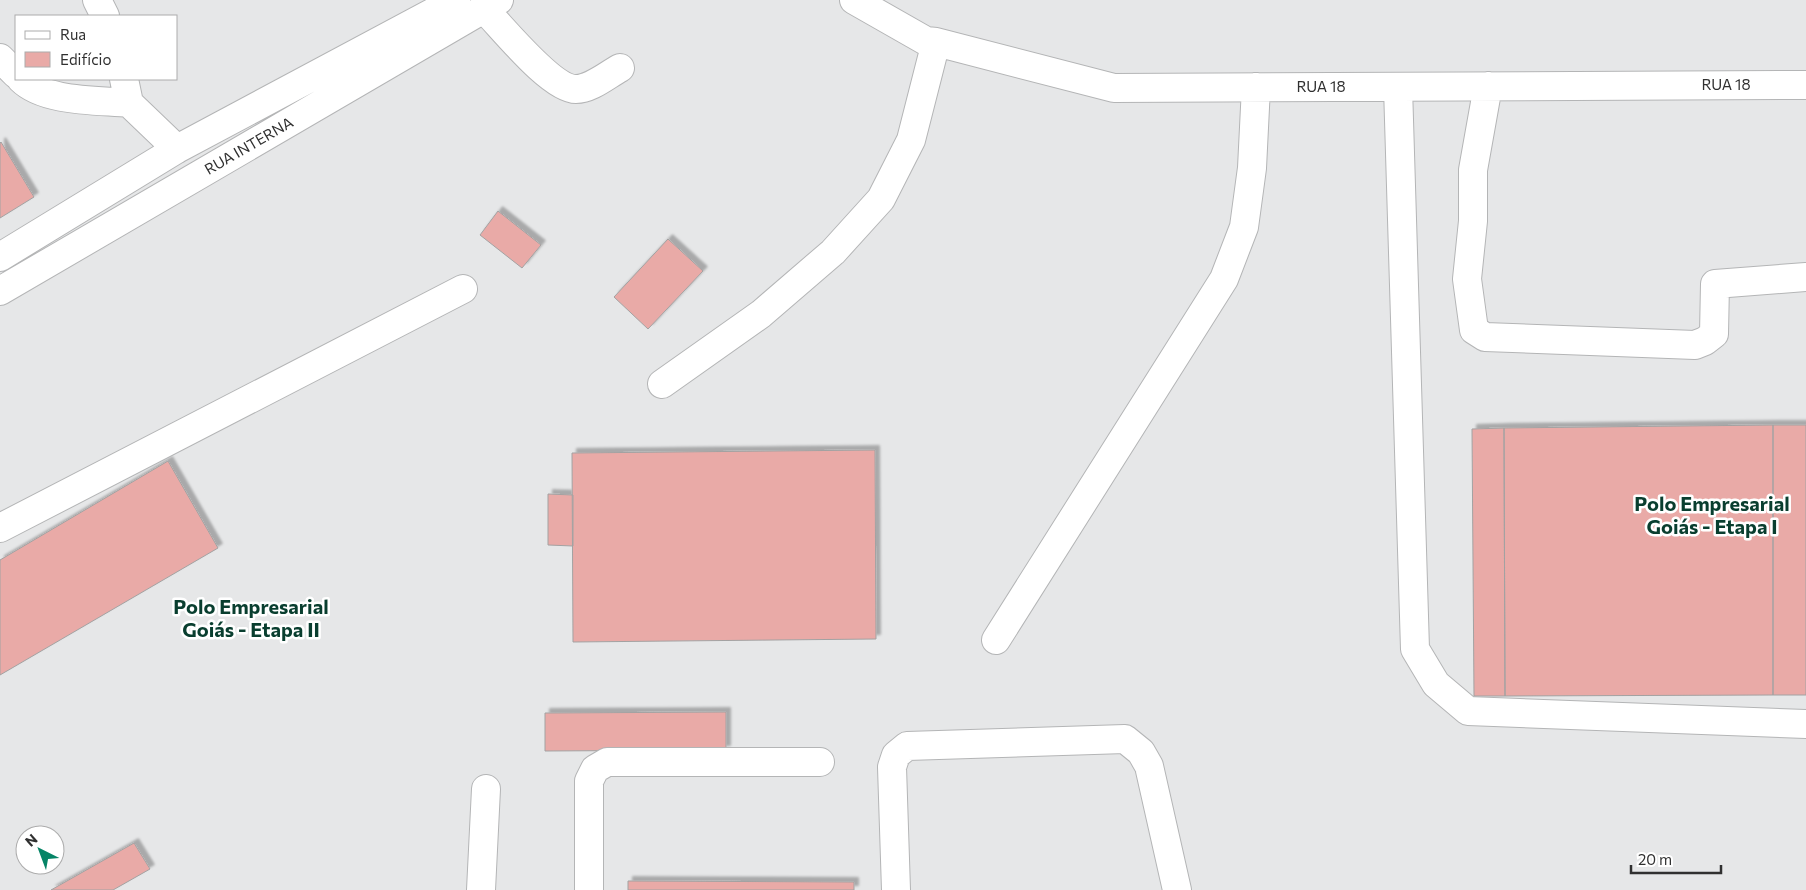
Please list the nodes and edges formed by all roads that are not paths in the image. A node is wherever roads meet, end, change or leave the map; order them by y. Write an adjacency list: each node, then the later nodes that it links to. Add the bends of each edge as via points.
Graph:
1 (97, 0): 5 (street)
2 (456, 0): 16 (street)
3 (854, 0): 6 (street, RUA 18, via 926,41)
4 (492, 4): 8 (street, via 552,80 574,90 586,88); 20 (street, RUA INTERNA)
5 (104, 15)
6 (936, 42): 14 (street, RUA 18, via 1114,88); 21 (street, via 911,140 881,199 832,252 761,314)
7 (0, 58): 9 (street)
8 (620, 68)
9 (15, 73)
10 (22, 80): 15 (street, via 28,86 64,98)
11 (1806, 85): 12 (street, RUA 18)
12 (1488, 86): 13 (street, RUA 18); 18 (street, via 1474,170 1474,221 1467,279 1474,330 1485,337 1695,345 1714,334 1715,284)
13 (1398, 87): 14 (street, RUA 18); 24 (street, via 1415,649 1436,684 1468,711)
14 (1256, 88): 23 (street, via 1252,168 1244,227 1224,279)
15 (126, 91): 16 (street)
16 (177, 149): 17 (street)
17 (0, 257)
18 (1806, 277)
19 (463, 289): 22 (street)
20 (0, 291)
21 (662, 384)
22 (0, 528)
23 (996, 640)
24 (1806, 724)
25 (820, 762): 28 (street, via 607,762 595,769 589,782)
26 (486, 789): 27 (street)
27 (481, 890)
28 (589, 890)
29 (896, 890): 30 (street, via 892,767 896,755 907,746 1125,739 1141,752 1149,766)
30 (1177, 890)

